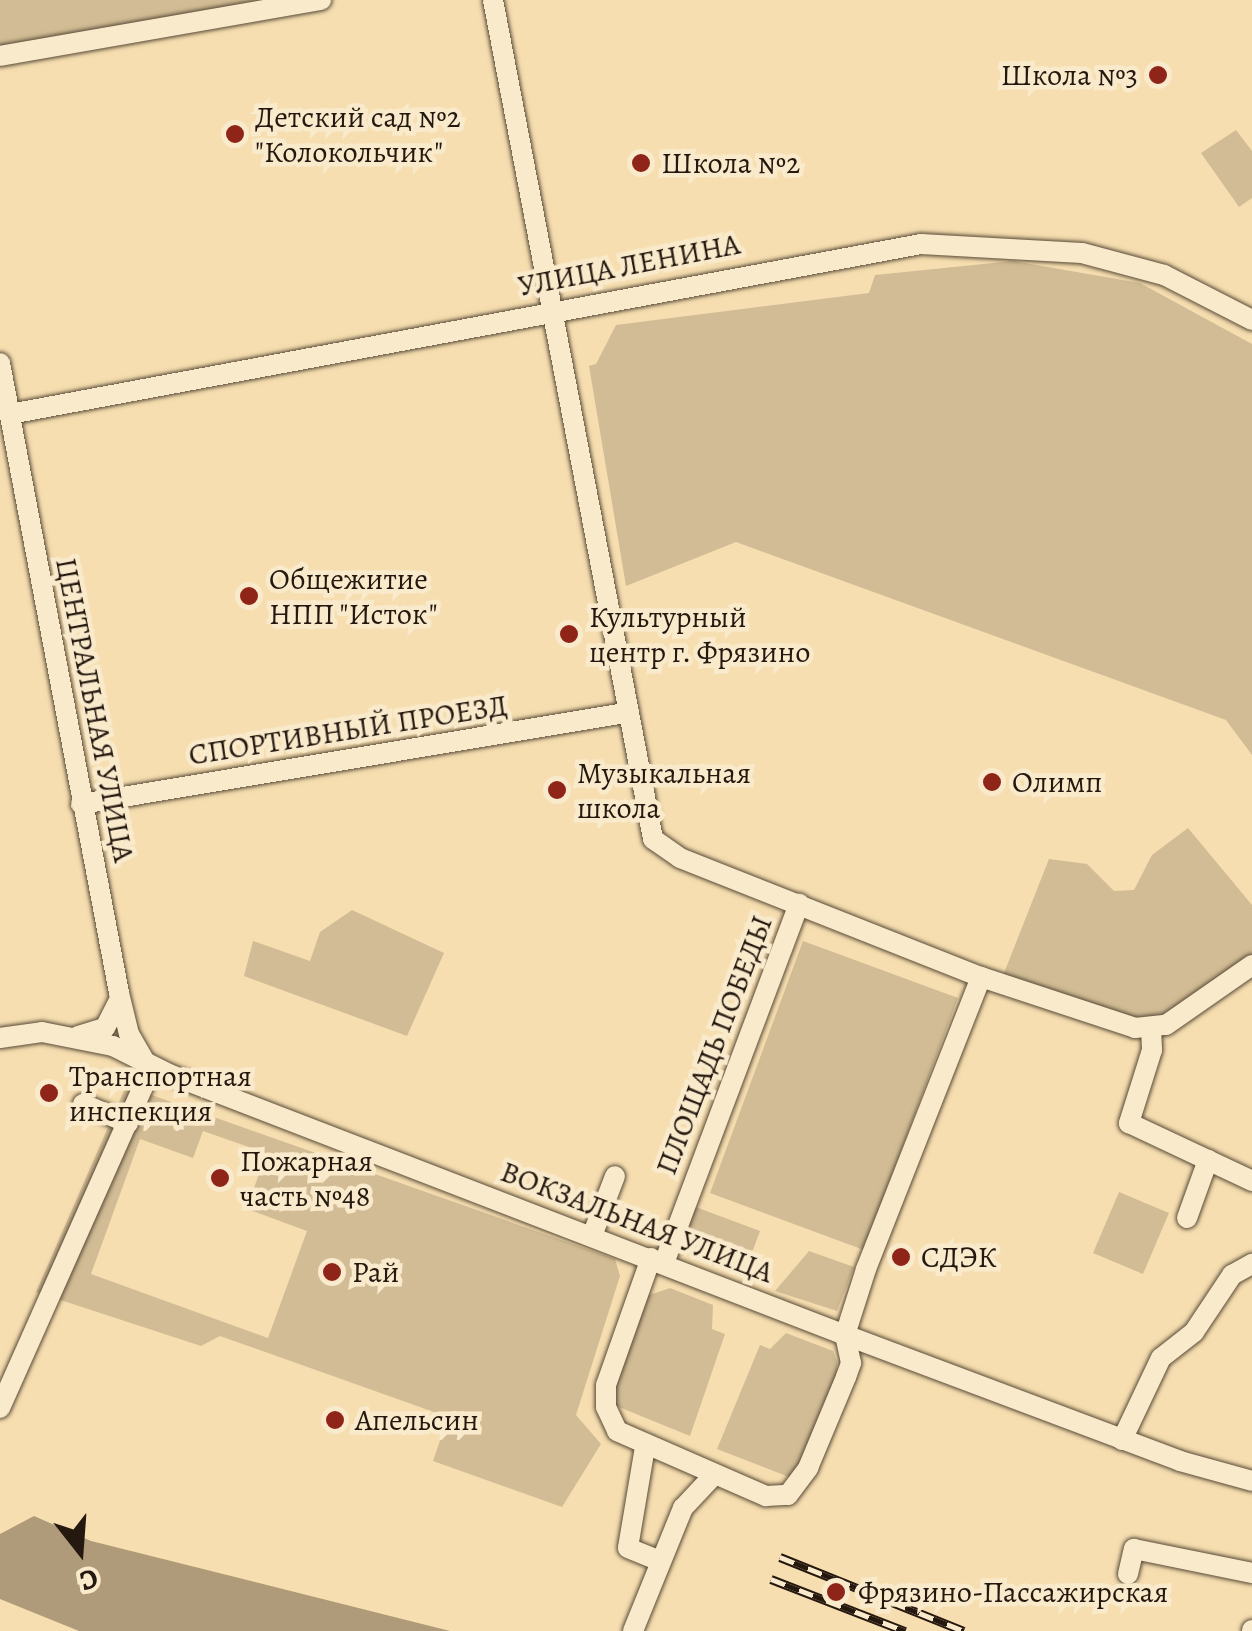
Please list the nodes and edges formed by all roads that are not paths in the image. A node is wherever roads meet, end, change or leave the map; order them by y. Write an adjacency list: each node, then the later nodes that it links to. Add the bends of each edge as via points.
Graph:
1 (321, 0): 3 (street)
2 (493, 0): 4 (street)
3 (0, 56)
4 (550, 311): 5 (street, УЛИЦА ЛЕНИНА, via 922,244 1082,254 1164,275); 8 (street, УЛИЦА ЛЕНИНА); 10 (street)
5 (1249, 313)
6 (0, 362): 7 (street, ЦЕНТРАЛЬНАЯ УЛИЦА)
7 (2, 385): 8 (street, ЦЕНТРАЛЬНАЯ УЛИЦА)
8 (10, 414): 9 (street, ЦЕНТРАЛЬНАЯ УЛИЦА)
9 (8, 448): 11 (street, ЦЕНТРАЛЬНАЯ УЛИЦА)
10 (625, 714): 11 (street, СПОРТИВНЫЙ ПРОЕЗД); 12 (street, via 654,839 680,858)
11 (82, 804): 15 (street, ЦЕНТРАЛЬНАЯ УЛИЦА)
12 (799, 904): 14 (street); 27 (street, ПЛОЩАДЬ ПОБЕДЫ)
13 (1252, 965): 16 (street, via 1198,1008)
14 (981, 977): 16 (street); 29 (street)
15 (120, 999): 17 (street, via 104,1028); 19 (street, ЦЕНТРАЛЬНАЯ УЛИЦА, via 128,1034)
16 (1152, 1029): 22 (street, via 1129,1124)
17 (78, 1036): 18 (street, ВОКЗАЛЬНАЯ УЛИЦА); 19 (street, ВОКЗАЛЬНАЯ УЛИЦА)
18 (0, 1038)
19 (149, 1065): 21 (street); 26 (street, ВОКЗАЛЬНАЯ УЛИЦА)
20 (83, 1104): 21 (street)
21 (128, 1123): 30 (street)
22 (1208, 1160): 24 (street); 25 (street)
23 (615, 1176): 26 (street)
24 (1252, 1181)
25 (1187, 1218)
26 (592, 1236): 27 (street, ВОКЗАЛЬНАЯ УЛИЦА)
27 (657, 1261): 29 (street, ВОКЗАЛЬНАЯ УЛИЦА); 32 (street, ПЛОЩАДЬ ПОБЕДЫ, via 606,1385 606,1407 618,1431)
28 (1252, 1264): 31 (street, via 1232,1274 1194,1332 1161,1358)
29 (845, 1335): 31 (street, ВОКЗАЛЬНАЯ УЛИЦА); 33 (street, via 851,1363 796,1488 772,1498)
30 (0, 1408)
31 (1122, 1440): 34 (street, ВОКЗАЛЬНАЯ УЛИЦА)
32 (645, 1447): 33 (street); 35 (street, via 628,1548)
33 (714, 1475): 35 (street, via 684,1508)
34 (1252, 1481)
35 (660, 1561): 38 (street)
36 (1252, 1573): 37 (street, via 1134,1549)
37 (1128, 1574)
38 (633, 1631)

